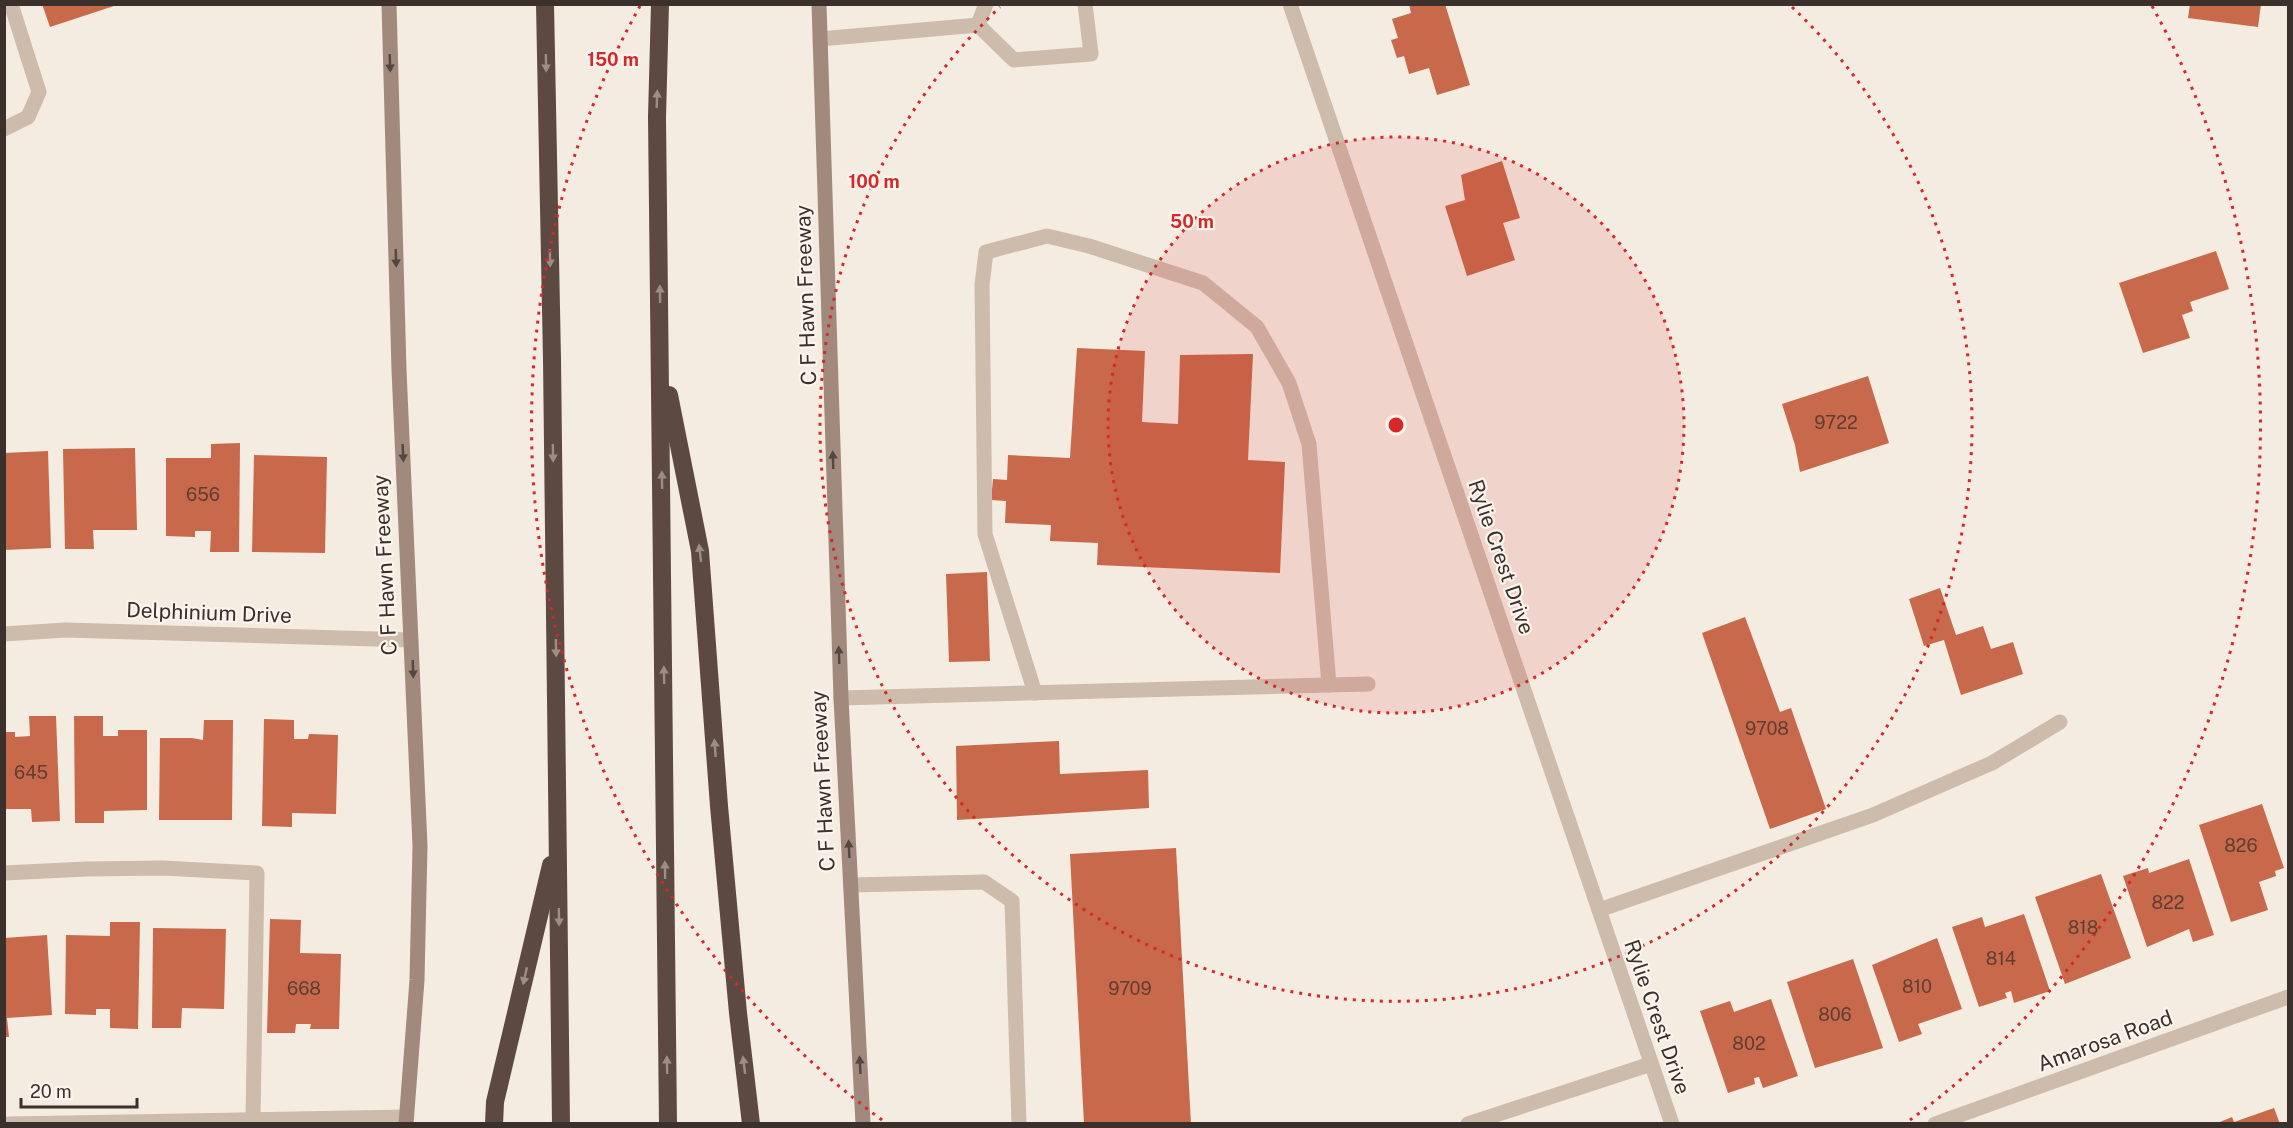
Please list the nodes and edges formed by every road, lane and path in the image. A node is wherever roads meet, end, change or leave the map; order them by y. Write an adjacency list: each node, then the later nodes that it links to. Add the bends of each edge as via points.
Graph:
1 (11, 4): 11 (street, via 39,93 28,117)
2 (389, 4): 14 (main road, C F Hawn Freeway, one-way to 14)
3 (544, 4): 20 (highway, one-way to 20)
4 (660, 4): 12 (highway, one-way to 4, via 657,117)
5 (819, 4): 10 (main road, C F Hawn Freeway)
6 (986, 4): 9 (street)
7 (1085, 4): 9 (street, via 1091,54 1014,60)
8 (1290, 4): 23 (street, Rylie Crest Drive)
9 (978, 25): 10 (street)
10 (820, 39): 18 (main road, C F Hawn Freeway, one-way to 10)
11 (4, 129)
12 (661, 352): 32 (highway, one-way to 12); 33 (highway, one-way to 12, via 727,898 700,550)
13 (4, 634): 14 (street, Delphinium Drive, via 65,630)
14 (411, 640): 27 (main road, C F Hawn Freeway, one-way to 27, via 420,846 417,980)
15 (1368, 684): 16 (street)
16 (1329, 685): 17 (street); 17 (street, via 1309,444 1289,383 1257,327 1203,283 1047,236 986,252 982,285 985,534)
17 (1035, 693): 18 (street)
18 (841, 698): 22 (main road, C F Hawn Freeway, one-way to 18)
19 (2060, 722): 23 (street, via 1992,763 1873,815)
20 (558, 838): 30 (highway, one-way to 30, via 495,1102); 31 (highway, one-way to 31)
21 (4, 873): 26 (street, via 163,868 256,873)
22 (851, 885): 34 (main road, C F Hawn Freeway, one-way to 22); 35 (street, via 984,882 1012,901)
23 (1599, 910): 25 (street, Rylie Crest Drive)
24 (2289, 997): 38 (street, Amarosa Road)
25 (1651, 1064): 36 (street); 37 (street, Rylie Crest Drive)
26 (254, 1119): 27 (street); 28 (street)
27 (406, 1120)
28 (122, 1122): 29 (street)
29 (9, 1124)
30 (494, 1124)
31 (561, 1124)
32 (668, 1124)
33 (752, 1124)
34 (863, 1124)
35 (1019, 1124)
36 (1468, 1124)
37 (1672, 1124)
38 (1935, 1124)

